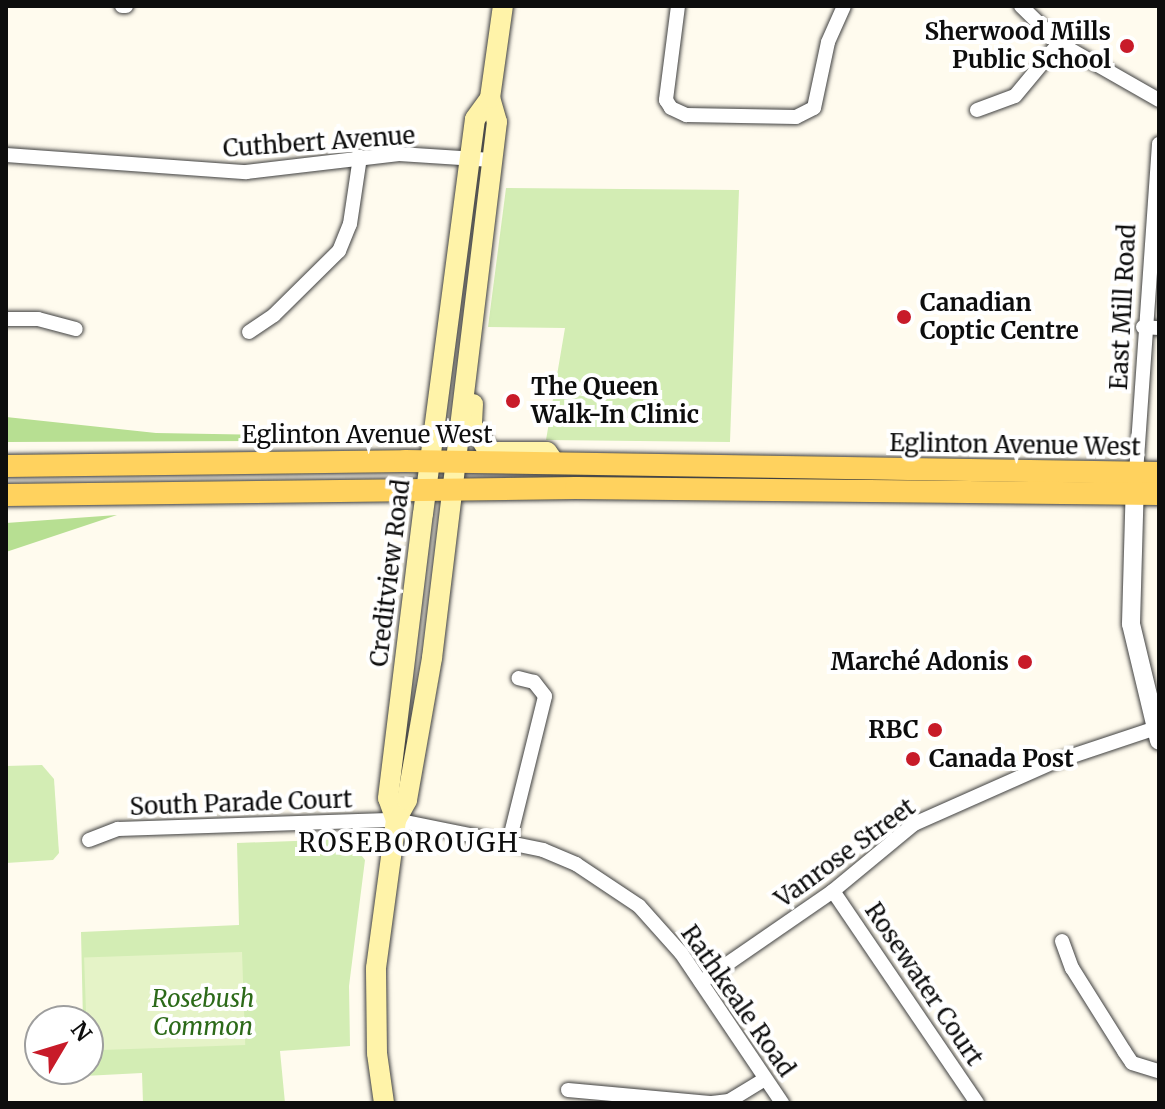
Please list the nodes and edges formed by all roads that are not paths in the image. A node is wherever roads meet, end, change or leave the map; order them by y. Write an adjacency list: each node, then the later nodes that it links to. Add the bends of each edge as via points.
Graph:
1 (503, 6): 11 (main road, Creditview Road, via 490,98 497,122)
2 (678, 6): 3 (street, via 666,100 671,108 686,115 796,117 814,108 828,42)
3 (844, 6)
4 (1021, 6): 5 (street)
5 (1059, 43): 6 (street); 7 (street, via 1015,96)
6 (1159, 100)
7 (977, 110)
8 (1159, 144): 13 (street, East Mill Road)
9 (6, 155): 10 (street, Cuthbert Avenue, via 246,172)
10 (360, 157): 11 (street, Cuthbert Avenue); 16 (street, via 350,224 339,251 274,315)
11 (482, 159): 17 (main road, Creditview Road); 18 (main road, Creditview Road)
12 (6, 319): 15 (street, via 38,319)
13 (1143, 327): 14 (street); 23 (street, East Mill Road)
14 (1159, 328)
15 (76, 329)
16 (249, 332)
17 (472, 341): 19 (main road, Creditview Road); 20 (main road, via 479,363 472,417 476,435 493,452 547,452)
18 (430, 461): 19 (main road, Eglinton Avenue West); 21 (main road, Eglinton Avenue West); 24 (main road, Creditview Road)
19 (456, 461): 20 (main road, Eglinton Avenue West); 25 (main road, Creditview Road)
20 (554, 462): 23 (main road, Eglinton Avenue West)
21 (6, 466)
22 (1159, 473): 23 (main road, Eglinton Avenue West)
23 (1135, 483): 25 (main road, Eglinton Avenue West); 26 (main road, Eglinton Avenue West); 29 (street, via 1131,624)
24 (426, 489): 25 (main road, Eglinton Avenue West); 27 (main road, Eglinton Avenue West); 30 (main road, Creditview Road, via 388,798)
25 (452, 489): 30 (main road, Creditview Road, via 425,699 407,800)
26 (1159, 494)
27 (6, 495)
28 (518, 678): 32 (street, via 534,682 545,696)
29 (1158, 732): 33 (street, Vanrose Street, via 1054,762 914,824)
30 (396, 820): 31 (street, South Parade Court, via 118,829); 32 (street, Rathkeale Road); 39 (main road, Creditview Road, via 376,968)
31 (89, 840)
32 (509, 842): 35 (street, Rathkeale Road, via 576,864 616,888 650,918)
33 (833, 891): 35 (street, Vanrose Street); 41 (street, Rosewater Court)
34 (1062, 941): 36 (street, via 1072,968 1132,1063)
35 (701, 982): 37 (street, Rathkeale Road)
36 (1159, 1071)
37 (765, 1079): 38 (street, via 729,1101 712,1103); 40 (street, Rathkeale Road)
38 (568, 1090)
39 (384, 1103)
40 (782, 1103)
41 (977, 1103)

